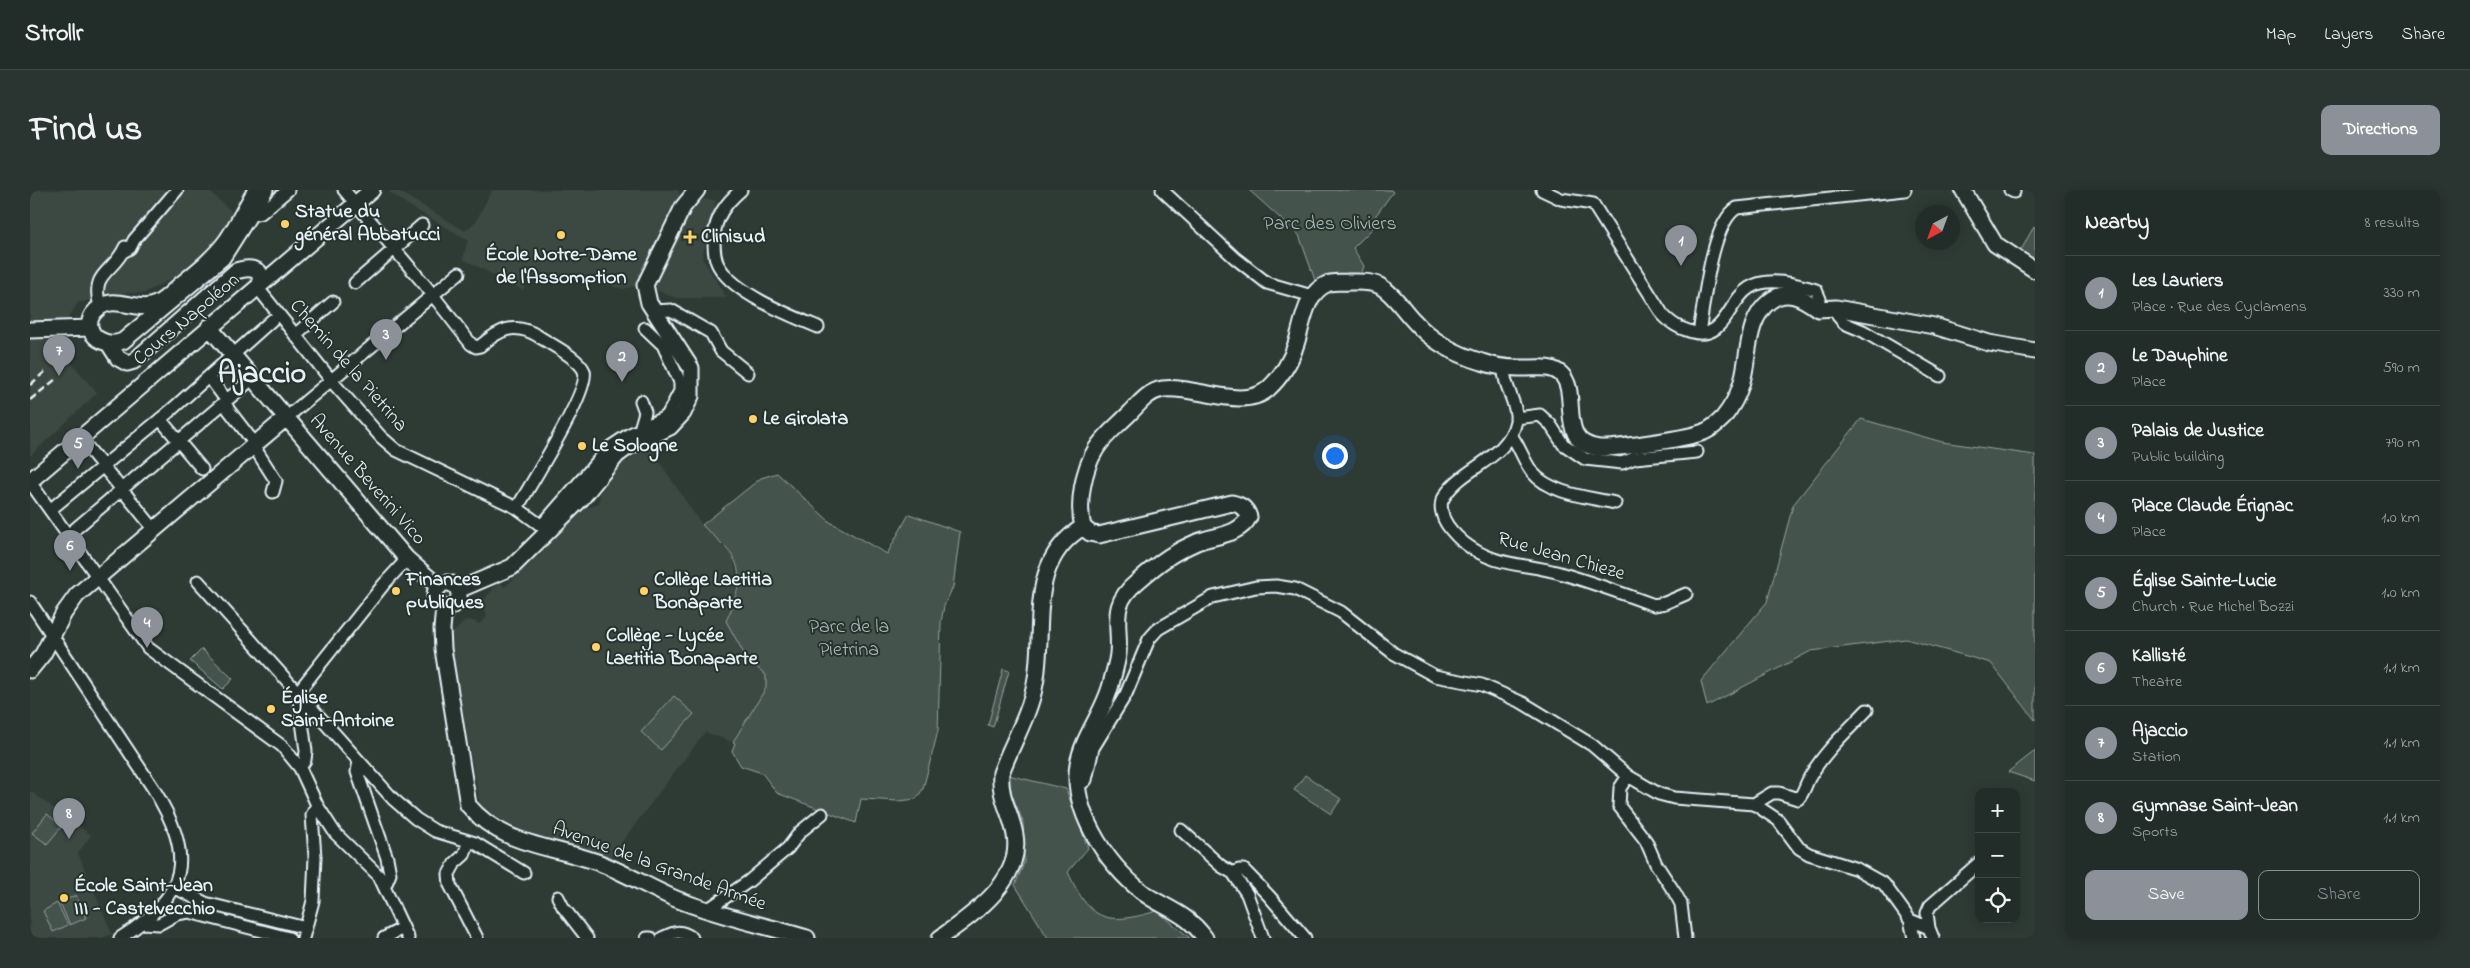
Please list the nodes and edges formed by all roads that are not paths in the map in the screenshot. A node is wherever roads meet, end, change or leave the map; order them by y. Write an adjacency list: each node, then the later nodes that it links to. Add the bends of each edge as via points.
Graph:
1 (177, 190): 24 (street, via 130,248 99,278 96,288)
2 (256, 190): 25 (main road, via 226,240 208,262 156,304)
3 (265, 190): 14 (main road)
4 (288, 190): 14 (street, via 262,213)
5 (344, 190): 13 (street)
6 (372, 190): 13 (main road, Cours Napoléon)
7 (697, 190): 28 (main road, via 683,208 645,285 648,303)
8 (742, 190): 31 (street, via 721,211 714,232 719,268 754,297)
9 (1162, 190): 22 (street, via 1235,258 1267,283)
10 (1542, 190): 36 (street, via 1561,199 1593,204 1663,315 1674,327)
11 (1905, 190): 36 (street, via 1732,210 1717,234)
12 (1963, 190): 17 (main road, via 1995,244)
13 (356, 203): 16 (street); 20 (main road, Cours Napoléon)
14 (250, 215): 34 (main road, via 222,258)
15 (422, 225): 16 (street)
16 (395, 249): 19 (street); 21 (street)
17 (2035, 270)
18 (460, 273): 21 (street)
19 (355, 283)
20 (259, 285): 30 (main road, Cours Napoléon); 37 (street, Chemin de la Pietrina); 38 (main road, via 259,272 246,269 236,272 134,361 127,363 118,358)
21 (432, 294): 46 (street); 64 (street, via 476,347 504,328 519,329 533,333 566,354 580,364 584,372 582,387 570,415)
22 (1312, 296): 41 (main road, via 1328,283 1363,282 1380,286 1428,336 1441,345 1484,363); 67 (main road, via 1286,367 1267,390 1252,398 1180,389 1161,389 1146,396 1096,449 1088,467 1079,512)
23 (333, 302): 37 (street)
24 (100, 307): 25 (main road, via 113,303); 32 (main road, via 92,316)
25 (131, 307): 34 (main road)
26 (1836, 308): 27 (main road); 39 (main road, via 1934,326 1989,343); 43 (street, via 1844,324 1863,331)
27 (1818, 309): 36 (street, via 1820,298 1816,290 1799,285 1766,283 1748,288 1719,325 1712,331); 41 (main road, via 1802,298 1786,294 1776,296 1762,307 1755,317 1742,385 1733,404 1720,421 1705,432 1687,436 1617,448 1597,448 1576,435 1570,422 1568,385 1562,375 1548,368)
28 (654, 311): 42 (street, via 671,310 711,334 721,352); 66 (main road, via 691,368 691,396 683,413 670,427 617,455 581,499)
29 (272, 320): 40 (street)
30 (209, 327): 40 (main road, Avenue Beverini Vico); 54 (main road, Cours Napoléon)
31 (818, 327)
32 (90, 328): 35 (main road); 38 (main road, via 97,338)
33 (645, 328): 52 (street, via 663,345 680,382 680,391 666,416)
34 (137, 329): 38 (main road, via 123,341)
35 (30, 330)
36 (1699, 334)
37 (295, 335): 46 (street, Chemin de la Pietrina)
38 (109, 344)
39 (2035, 351)
40 (232, 354): 44 (street); 45 (main road, Avenue Beverini Vico)
41 (1504, 366): 50 (street, via 1503,375)
42 (748, 373)
43 (1940, 376)
44 (209, 377): 48 (street); 51 (street)
45 (253, 378): 48 (street); 49 (main road, Avenue Beverini Vico)
46 (331, 378): 49 (street); 64 (street, Chemin de la Pietrina, via 396,450)
47 (641, 401): 52 (street, via 645,412)
48 (226, 404): 55 (street); 56 (street)
49 (286, 418): 56 (main road); 70 (main road, Avenue Beverini Vico)
50 (1516, 418): 53 (street, Rue Jean Chieze); 57 (street, via 1540,415 1563,444 1585,459 1622,463 1635,458)
51 (160, 420): 55 (street); 58 (street)
52 (640, 429): 66 (street, via 610,447)
53 (1511, 435): 63 (street, via 1534,474 1552,487); 75 (street, Rue Jean Chieze, via 1496,453 1457,482 1441,502 1446,525 1457,536 1492,559 1506,564 1561,573 1654,604)
54 (80, 438): 58 (street); 60 (main road, Cours Napoléon)
55 (179, 443): 59 (street); 61 (street)
56 (255, 444): 62 (street, via 276,481); 68 (main road)
57 (1697, 452)
58 (104, 467): 61 (street); 65 (street)
59 (202, 469)
60 (30, 481): 65 (street)
61 (122, 491): 68 (street); 69 (street)
62 (273, 492)
63 (1615, 503)
64 (517, 508): 66 (street, Chemin de la Pietrina)
65 (50, 510): 69 (street)
66 (549, 526): 74 (main road, via 512,567)
67 (1083, 527): 85 (main road, via 1099,535 1232,503 1240,505 1249,517 1245,526 1236,531 1196,543 1170,556 1135,583 1119,603 1118,654 1110,690 1078,764); 111 (main road, via 1061,546 1049,563 1042,589 1035,685 1002,773 1000,788 1015,836 1014,859 989,899)
68 (154, 529): 71 (main road)
69 (68, 535): 71 (street)
70 (407, 559): 73 (main road, Avenue Beverini Vico); 80 (street)
71 (98, 578): 78 (main road, via 71,601); 83 (street, via 148,648 282,746)
72 (198, 581): 80 (street)
73 (439, 587): 74 (main road, via 451,584); 77 (main road, via 436,599)
74 (458, 590): 77 (main road, via 459,598 455,605)
75 (1686, 594)
76 (30, 602): 78 (street)
77 (444, 607): 97 (main road, Avenue de la Grande Armée, via 443,649 468,804 477,815 496,831 517,840 600,863)
78 (53, 636): 79 (main road); 95 (street, via 167,811 180,848)
79 (30, 670)
80 (298, 692): 82 (street); 83 (street, via 306,751)
81 (1867, 710): 86 (street, via 1823,758 1811,774 1802,796 1798,799 1772,793)
82 (359, 761): 90 (street, via 416,819 434,831); 94 (street, via 357,772 387,858 390,874)
83 (300, 768): 87 (street)
84 (1628, 776): 85 (street, via 1592,745 1522,702 1482,685 1435,676 1393,653 1341,612 1294,589 1276,586 1213,597 1158,629 1149,639 1126,694 1093,748 1086,780); 86 (street, via 1659,794 1674,798); 115 (street, via 1620,788 1619,806 1646,841 1656,864 1676,893 1681,904)
85 (1078, 786): 112 (main road, via 1088,823 1113,865 1151,898 1194,924)
86 (1754, 804): 98 (street, via 1778,820 1799,848 1857,869 1884,884)
87 (317, 805): 94 (street, via 335,834); 100 (street, via 312,815 315,857 313,900)
88 (822, 814): 97 (street, via 755,876)
89 (1181, 830): 93 (street, via 1221,866)
90 (469, 841): 92 (street); 106 (street, via 464,855 450,874 450,885)
91 (1975, 867): 102 (street, via 1930,906 1927,913)
92 (524, 873)
93 (1234, 873): 113 (street, via 1247,894); 114 (street, via 1244,870)
94 (385, 886): 101 (street)
95 (174, 887): 99 (street); 100 (street, via 205,903)
96 (558, 897): 107 (street)
97 (707, 910): 110 (main road, Avenue de la Grande Armée)
98 (1910, 920): 102 (street); 116 (street)
99 (143, 923): 104 (street); 105 (street, via 159,924 171,916 188,912)
100 (305, 933)
101 (406, 933): 103 (street)
102 (1931, 933)
103 (386, 937)
104 (120, 938)
105 (288, 938)
106 (477, 938)
107 (587, 938)
108 (662, 938): 109 (street, via 674,931)
109 (692, 938)
110 (807, 938)
111 (940, 938)
112 (1205, 938)
113 (1263, 938)
114 (1305, 938)
115 (1685, 938)
116 (1914, 938)

